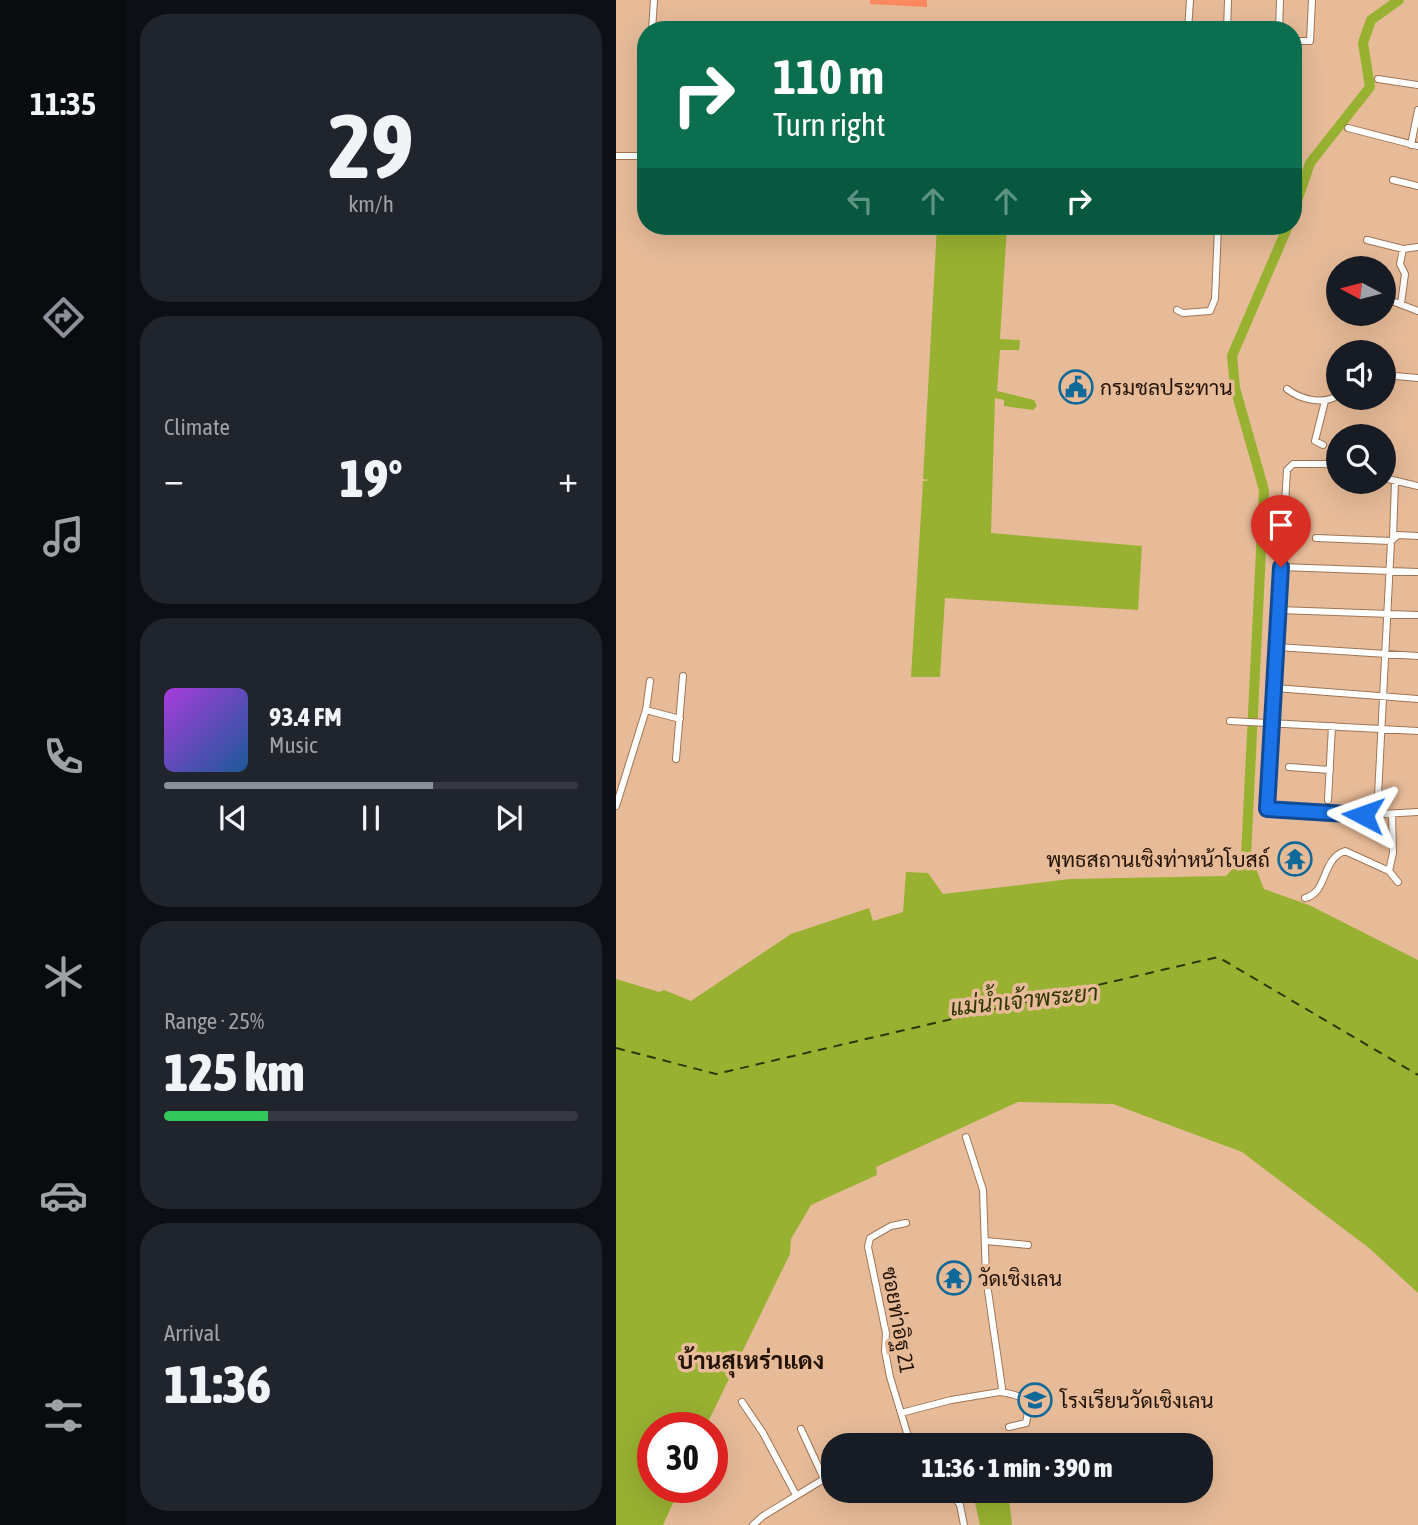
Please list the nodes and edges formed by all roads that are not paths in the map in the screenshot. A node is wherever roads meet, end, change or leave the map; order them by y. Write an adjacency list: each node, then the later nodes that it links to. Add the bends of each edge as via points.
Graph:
1 (654, 0): 6 (street)
2 (1190, 0): 7 (street)
3 (1228, 0): 8 (street)
4 (1280, 0): 9 (street)
5 (1312, 0): 10 (street, via 1310,41)
6 (653, 21)
7 (1189, 21)
8 (1227, 21)
9 (1279, 21)
10 (1302, 41)
11 (1378, 79): 12 (street)
12 (1418, 85)
13 (1418, 110): 15 (street)
14 (1348, 128): 15 (street)
15 (1414, 146)
16 (616, 156): 17 (street)
17 (637, 156)
18 (1394, 180): 19 (street)
19 (1418, 186)
20 (1218, 235): 26 (street, via 1215,299 1210,311)
21 (1367, 240): 23 (street)
22 (1418, 247): 23 (street)
23 (1404, 249): 25 (street)
24 (1396, 302): 25 (street)
25 (1401, 304): 27 (street)
26 (1177, 310)
27 (1418, 311)
28 (1396, 376): 29 (street)
29 (1418, 378)
30 (1287, 389): 31 (street, via 1297,397)
31 (1325, 401): 32 (street, via 1315,441)
32 (1323, 445)
33 (1326, 464): 40 (street, via 1293,464 1287,470)
34 (1396, 481): 35 (street)
35 (1418, 486)
36 (1394, 494): 39 (street)
37 (1418, 536): 39 (street, via 1398,535)
38 (1316, 538): 39 (street)
39 (1392, 540): 41 (street)
40 (1281, 567): 41 (street); 43 (street)
41 (1390, 571): 42 (street); 44 (street)
42 (1418, 572)
43 (1279, 610): 44 (street); 46 (street)
44 (1387, 614): 45 (street); 47 (street)
45 (1418, 615)
46 (1277, 647): 47 (street); 51 (street)
47 (1385, 654): 48 (street); 52 (street)
48 (1418, 656)
49 (683, 676): 55 (street)
50 (650, 681): 54 (street)
51 (1275, 688): 52 (street); 57 (street)
52 (1383, 696): 53 (street); 59 (street)
53 (1418, 699)
54 (646, 710): 55 (street); 65 (street)
55 (680, 719): 61 (street)
56 (1230, 721): 57 (street)
57 (1273, 724): 58 (street); 70 (street, via 1267,809)
58 (1332, 726): 59 (street); 63 (street)
59 (1381, 729): 60 (street); 70 (street)
60 (1418, 731)
61 (677, 759)
62 (1289, 767): 63 (street)
63 (1330, 770): 66 (street)
64 (616, 778): 65 (street)
65 (624, 780): 67 (street)
66 (1328, 800)
67 (616, 806)
68 (1418, 812): 69 (street)
69 (1392, 814): 70 (street); 71 (street)
70 (1377, 815)
71 (1389, 871): 72 (street); 73 (street, via 1351,852 1338,853 1317,891)
72 (1398, 882)
73 (1305, 898)
74 (967, 1137): 76 (street, via 983,1190)
75 (906, 1223): 80 (street, ซอยท่าอิฐ 21, via 891,1226 868,1242 886,1333 885,1356)
76 (986, 1241): 77 (street); 78 (street)
77 (1028, 1245)
78 (1000, 1392): 80 (street); 81 (street, via 1024,1398 1026,1423)
79 (742, 1402): 86 (street)
80 (901, 1413): 83 (street, ซอยท่าอิฐ 21)
81 (1009, 1427)
82 (802, 1429): 84 (street)
83 (907, 1433)
84 (821, 1472)
85 (821, 1481): 86 (street)
86 (796, 1495): 88 (street)
87 (958, 1503): 89 (street)
88 (753, 1525)
89 (964, 1525)

